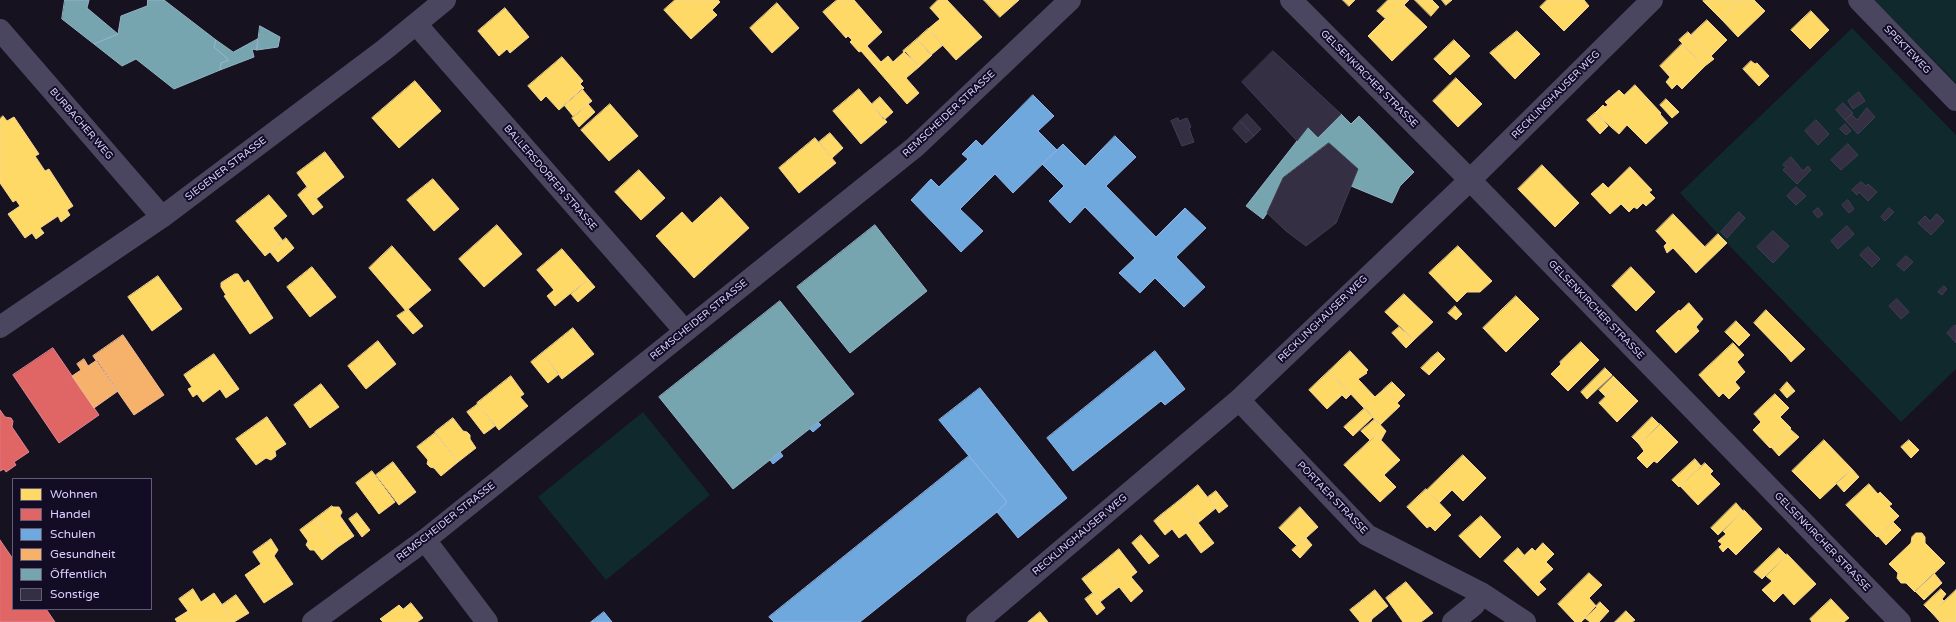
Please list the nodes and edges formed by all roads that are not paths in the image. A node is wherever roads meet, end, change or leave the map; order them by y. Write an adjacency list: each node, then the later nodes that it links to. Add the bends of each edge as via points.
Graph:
1 (444, 0): 6 (street, SIEGENER STRASSE)
2 (1070, 0): 12 (street, REMSCHEIDER STRASSE, via 915,147)
3 (1291, 0): 9 (street, GELSENKIRCHER STRASSE)
4 (1652, 0): 9 (street, RECKLINGHAUSER WEG)
5 (1858, 0): 8 (street, SPEKTEWEG)
6 (416, 24): 10 (street, SIEGENER STRASSE); 12 (street, BALLERSDORFER STRASSE)
7 (0, 30): 10 (street, BURBACHER WEG)
8 (1956, 100)
9 (1470, 180): 13 (street, RECKLINGHAUSER WEG); 21 (street, GELSENKIRCHER STRASSE)
10 (162, 217): 11 (street, SIEGENER STRASSE)
11 (0, 327)
12 (685, 332): 14 (street, REMSCHEIDER STRASSE)
13 (1239, 400): 15 (street, PORTAER STRASSE, via 1367,534); 18 (street, RECKLINGHAUSER WEG)
14 (425, 540): 16 (street, REMSCHEIDER STRASSE); 17 (street)
15 (1481, 593): 19 (street, via 1474,605); 20 (street, PORTAER STRASSE)
16 (313, 622)
17 (487, 622)
18 (977, 622)
19 (1454, 622)
20 (1524, 622)
21 (1900, 622)

